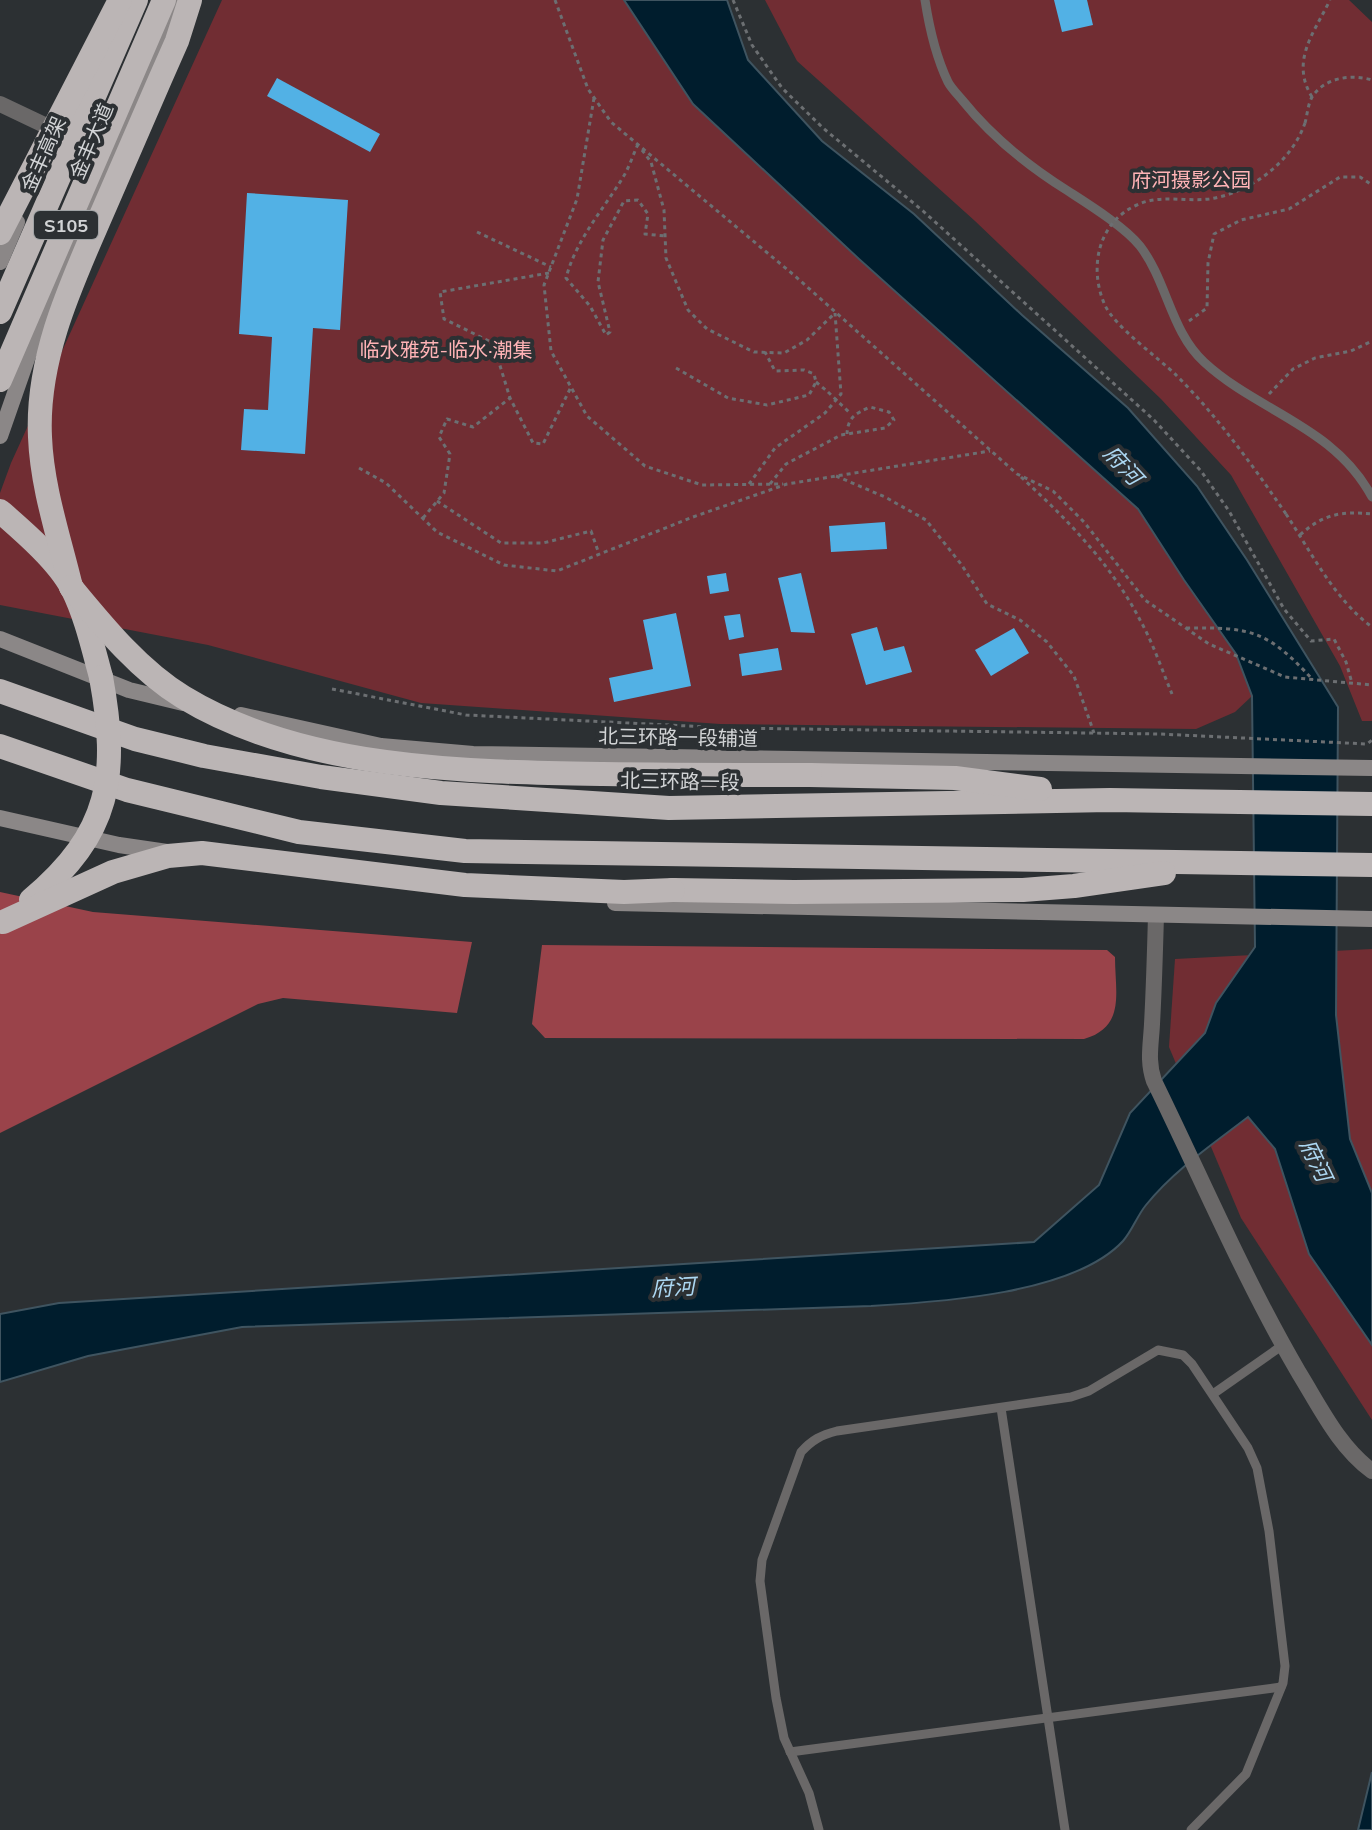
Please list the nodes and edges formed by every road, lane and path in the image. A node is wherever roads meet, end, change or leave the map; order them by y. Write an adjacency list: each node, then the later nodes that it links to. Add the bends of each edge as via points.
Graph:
1 (113, 0): 16 (main road)
2 (120, 0): 20 (highway, bridge)
3 (136, 0): 11 (highway, S105)
4 (164, 0): 11 (highway, S105)
5 (179, 0): 38 (main road, 金丰大道 / S105, via 29,353)
6 (190, 0): 53 (highway, via 73,282 48,360 41,457)
7 (555, 0): 14 (path)
8 (733, 0): 58 (path, via 752,45 782,88 1154,420 1192,461 1229,511 1284,609 1311,641 1334,639)
9 (925, 0): 27 (lane, via 948,83 984,127 1139,245)
10 (1330, 0): 13 (path, via 1305,48 1303,83)
11 (122, 65): 25 (highway, 金丰高架 / S105); 31 (highway, S105)
12 (1372, 80): 13 (path, via 1333,80)
13 (1312, 97): 51 (path, bridge, via 1291,149 1259,180 1209,199 1154,199 1135,205 1107,232 1096,253 1096,280 1105,307 1203,404)
14 (594, 98): 17 (path, via 611,122); 23 (path, via 577,199)
15 (0, 104): 16 (street)
16 (57, 131): 22 (main road)
17 (638, 144): 21 (path, via 651,162); 21 (path, via 566,278 606,335 610,332 598,282 603,240 624,201 638,200 648,214 645,234); 26 (path)
18 (1372, 185): 27 (path, via 1360,177 1340,177 1289,209 1241,220 1214,234 1207,308)
19 (477, 232): 23 (path)
20 (0, 233)
21 (665, 236): 29 (path, via 666,258 688,310 707,329 754,352)
22 (0, 262)
23 (551, 267): 24 (path)
24 (549, 273): 33 (path, via 544,285 551,351); 34 (path, via 440,292 444,319 493,343)
25 (0, 312)
26 (835, 313): 29 (path, via 784,353); 39 (path); 43 (path, via 841,394 825,413 775,448)
27 (1179, 328): 35 (lane, via 1203,361)
28 (1372, 341): 35 (path, via 1293,369)
29 (765, 352): 32 (path, via 775,371 804,370 814,374)
30 (676, 368): 32 (path, via 728,398 767,405 809,395)
31 (0, 380)
32 (816, 382): 36 (path, bridge)
33 (571, 387): 34 (path, via 543,444 533,443); 43 (path, via 587,416 645,466 702,485)
34 (510, 398): 47 (path, via 473,427 447,419 439,437 450,454 444,493)
35 (1262, 401): 46 (lane, via 1327,443 1360,474)
36 (851, 414): 37 (path); 37 (path, via 870,407 889,412 894,420 885,428)
37 (847, 434): 44 (path, via 786,464)
38 (0, 436)
39 (990, 451): 41 (path); 42 (path)
40 (359, 468): 50 (path, via 386,483)
41 (1017, 474): 55 (path, via 1053,491 1145,600); 62 (path, via 1060,512 1109,569 1141,620)
42 (835, 476): 45 (path); 63 (path, via 926,520 987,604 1020,620 1047,642 1074,676)
43 (749, 484): 44 (path)
44 (770, 484): 45 (path)
45 (787, 484): 52 (path)
46 (1372, 497)
47 (437, 501): 50 (path); 52 (path, via 501,543 543,543 591,531)
48 (0, 511): 53 (highway)
49 (1372, 514): 51 (path, via 1346,512 1315,521)
50 (423, 518): 52 (path, via 437,532 504,565 557,571)
51 (1300, 535): 54 (path, via 1342,597)
52 (599, 554)
53 (71, 587): 67 (highway, bridge, via 109,632 182,696 244,728 326,751 448,770 533,774 955,778); 76 (highway, bridge, via 106,703 105,793 91,832 71,863)
54 (1372, 627)
55 (1185, 628): 57 (path, via 1285,677); 57 (path, via 1231,627 1264,637)
56 (0, 639): 66 (main road, 北三环路一段辅道, via 129,690 381,746 473,754)
57 (1313, 680): 58 (path)
58 (1353, 684): 59 (path)
59 (1372, 685)
60 (332, 689): 63 (path, via 466,715 729,728)
61 (0, 691): 67 (highway, 北三环路一段, via 135,739 204,756 441,793 669,808)
62 (1172, 694)
63 (1094, 733): 64 (path, via 1367,744)
64 (1372, 740)
65 (0, 746): 70 (highway, via 127,790 299,832 465,851)
66 (1364, 768)
67 (1110, 800): 68 (highway, 北三环路一段)
68 (1362, 804)
69 (0, 818): 74 (main road, via 119,845 496,897)
70 (1246, 861): 71 (highway); 76 (highway, bridge, via 1023,890 624,892 465,885 202,853 168,856 113,872)
71 (1347, 865): 72 (highway); 73 (highway)
72 (1372, 865)
73 (1372, 873)
74 (1156, 915): 75 (main road); 77 (street, via 1149,1066)
75 (1372, 919)
76 (1, 922)
77 (1283, 1345): 78 (lane); 80 (street, via 1325,1417)
78 (1213, 1394): 79 (lane, via 1183,1355 1158,1350 1089,1391); 81 (lane, via 1260,1477 1285,1666)
79 (1001, 1408): 82 (lane); 83 (lane, via 837,1431 821,1435 801,1452 762,1560 760,1581 776,1698)
80 (1372, 1471)
81 (1281, 1687): 82 (lane); 86 (lane, via 1246,1774)
82 (1048, 1718): 83 (lane); 85 (lane)
83 (790, 1752): 84 (lane)
84 (819, 1830)
85 (1065, 1830)
86 (1191, 1830)

